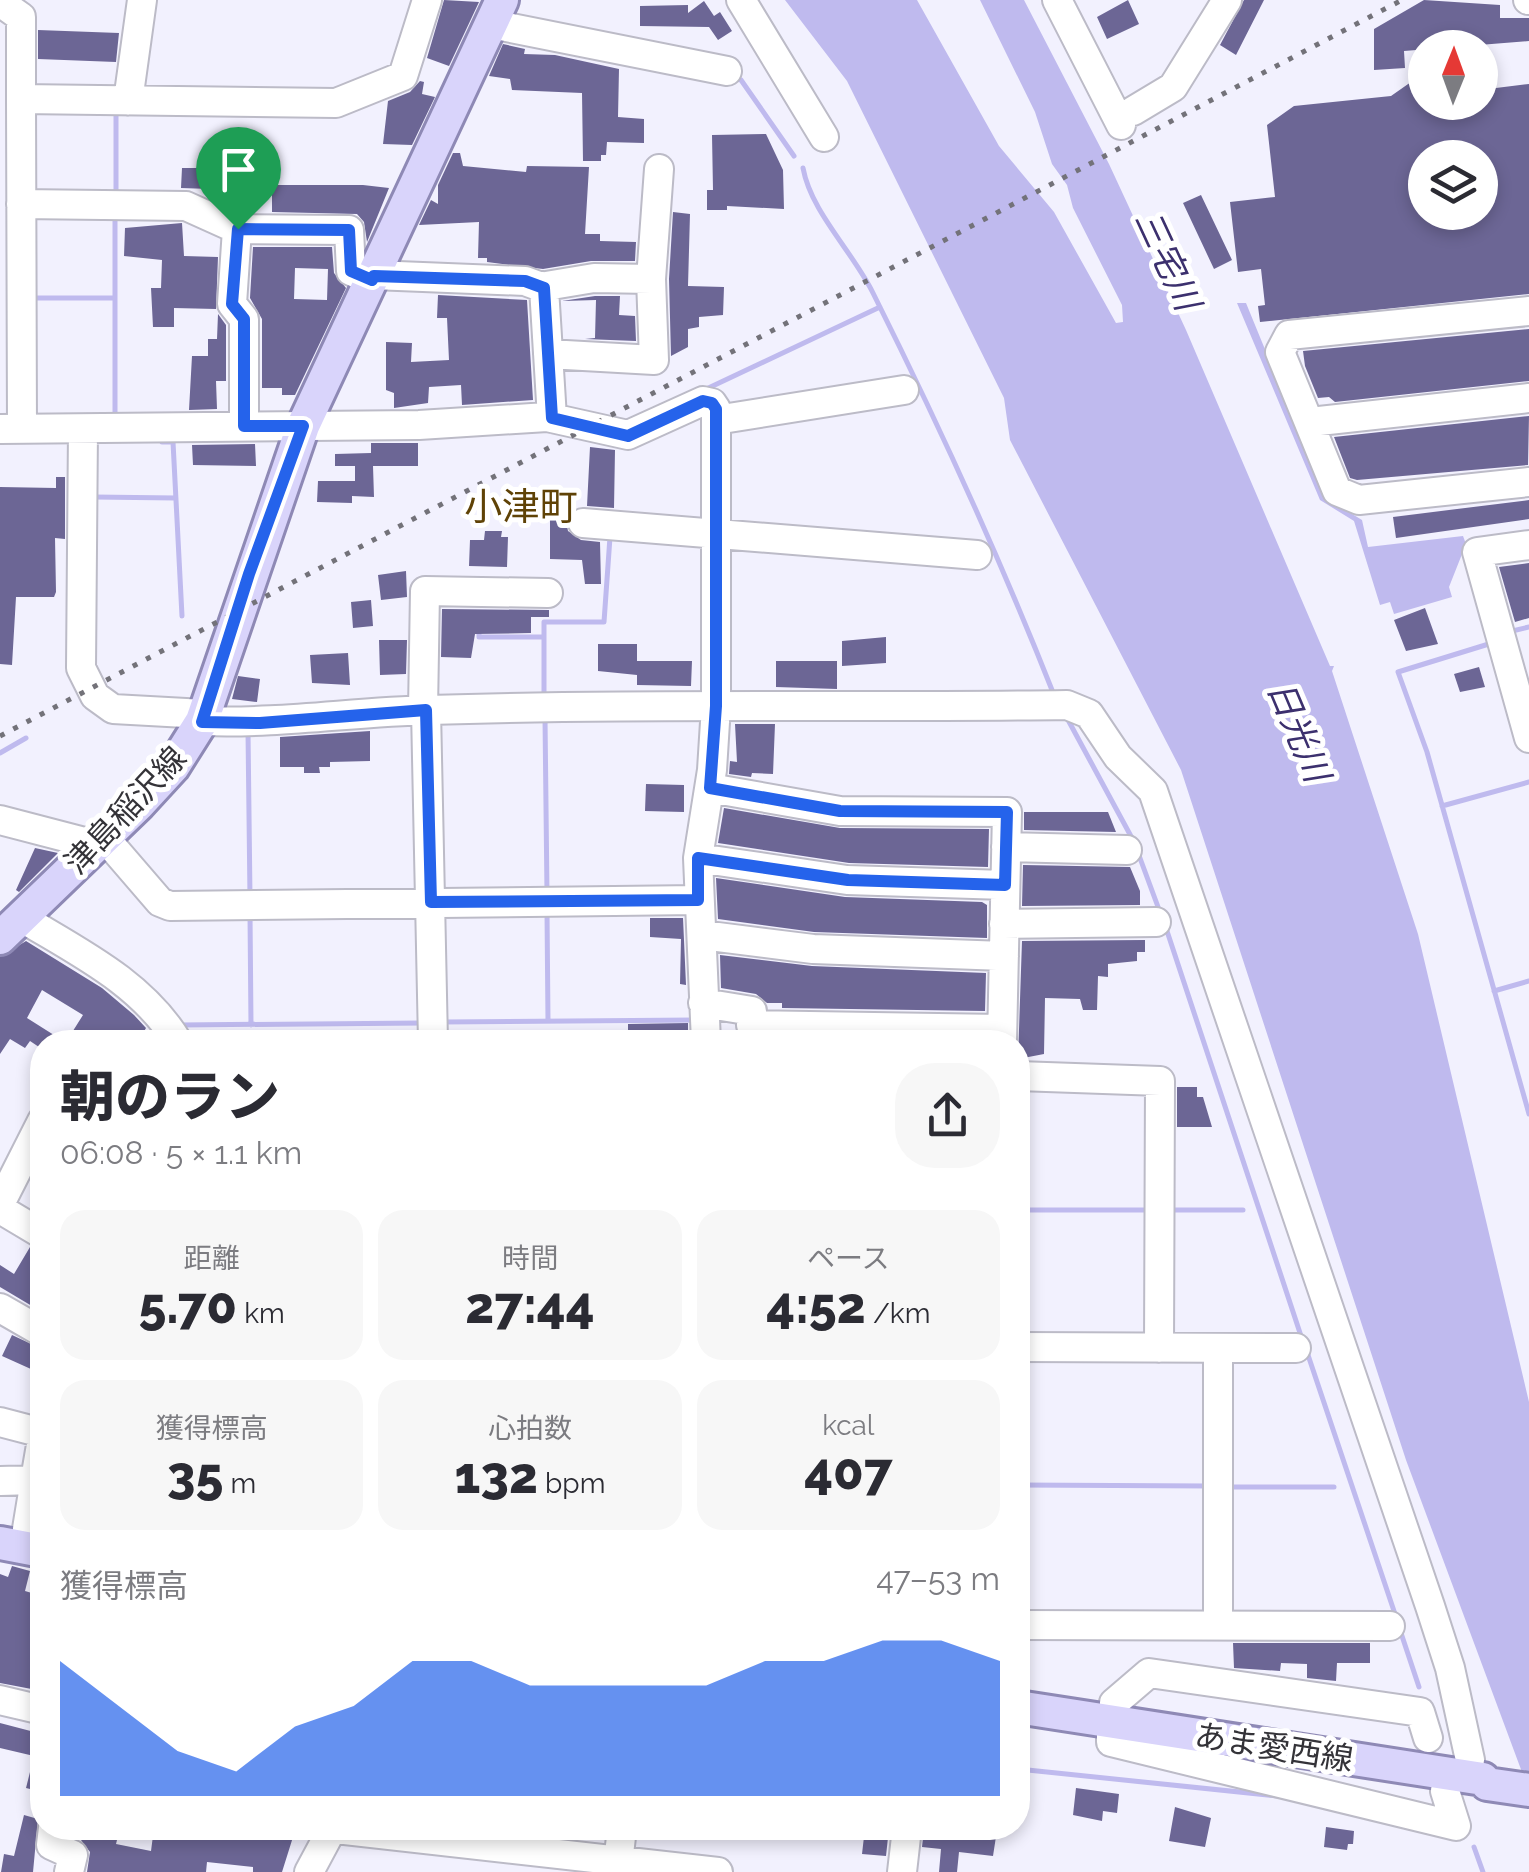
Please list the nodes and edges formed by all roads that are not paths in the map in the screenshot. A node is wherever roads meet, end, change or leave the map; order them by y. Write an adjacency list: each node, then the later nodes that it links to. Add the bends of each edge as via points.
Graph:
1 (142, 0): 10 (street)
2 (427, 0): 10 (street, via 403,76 336,103)
3 (740, 0): 11 (street)
4 (1057, 0): 5 (street, via 1127,118 1173,87)
5 (1228, 0)
6 (0, 2): 9 (street, via 21,17)
7 (497, 6): 8 (street); 16 (main road, 津島稲沢線)
8 (727, 71)
9 (21, 99): 10 (street); 13 (street)
10 (128, 100)
11 (824, 137)
12 (658, 169): 17 (street)
13 (11, 171): 14 (street)
14 (22, 204): 15 (street, via 186,206); 29 (street)
15 (238, 229): 16 (street, via 349,230 351,271); 26 (street, via 232,304 244,319)
16 (372, 278): 18 (street, via 525,281); 27 (main road, 津島稲沢線)
17 (651, 280): 18 (street, via 594,278); 20 (street, via 654,360)
18 (540, 287): 20 (street)
19 (1529, 311): 25 (street, via 1290,336 1280,352)
20 (548, 354): 23 (street)
21 (904, 390): 24 (street)
22 (1529, 398): 25 (street)
23 (552, 418): 24 (street, via 628,436 703,401 712,403); 27 (street)
24 (716, 420): 32 (street)
25 (1310, 422): 30 (street, via 1337,491 1359,500)
26 (244, 426): 27 (street); 28 (street)
27 (303, 426): 39 (main road, 津島稲沢線)
28 (83, 428): 29 (street); 39 (street, via 81,668 94,696 114,709)
29 (11, 429)
30 (1529, 482)
31 (583, 523): 32 (street)
32 (716, 534): 34 (street); 37 (street)
33 (1529, 545): 36 (street, via 1476,552)
34 (977, 555)
35 (548, 593): 38 (street, via 425,591)
36 (1523, 695): 40 (street)
37 (716, 706): 38 (street); 41 (street); 86 (street, via 1068,704 1088,714 1118,758 1153,790)
38 (424, 710): 39 (street, via 260,723); 49 (street)
39 (203, 718): 43 (main road, 津島稲沢線, via 172,767)
40 (1529, 738)
41 (710, 788): 44 (street, via 840,811 1007,812); 46 (street)
42 (0, 820): 43 (street)
43 (100, 841): 49 (street, via 170,906); 52 (main road, 津島稲沢線)
44 (1006, 847): 45 (street); 47 (street)
45 (1127, 850)
46 (698, 858): 47 (street, via 848,880); 48 (street)
47 (1005, 885): 51 (street)
48 (698, 900): 49 (street); 53 (street)
49 (431, 902): 57 (street)
50 (1156, 922): 51 (street)
51 (1004, 924): 54 (street)
52 (11, 928): 56 (street, via 116,974)
53 (702, 935): 54 (street, via 813,949); 55 (street)
54 (1004, 956): 60 (street)
55 (703, 1004): 58 (street); 59 (street, via 752,1011 752,1025)
56 (171, 1030)
57 (433, 1030)
58 (705, 1030)
59 (866, 1030)
60 (1002, 1030)
61 (1030, 1076): 68 (street, via 1160,1081)
62 (30, 1145): 63 (street)
63 (0, 1206): 64 (street)
64 (30, 1226)
65 (0, 1308): 66 (street)
66 (30, 1325)
67 (1030, 1347): 68 (street)
68 (1159, 1348): 69 (street)
69 (1218, 1348): 70 (street); 78 (street)
70 (1296, 1348)
71 (0, 1422): 72 (street)
72 (30, 1432)
73 (30, 1480): 74 (street)
74 (0, 1481)
75 (30, 1499): 76 (street)
76 (22, 1536)
77 (1030, 1625): 78 (street)
78 (1218, 1625): 79 (street)
79 (1390, 1626)
80 (1030, 1690): 84 (main road, あま愛西線)
81 (0, 1700): 82 (street)
82 (30, 1707)
83 (1030, 1708): 84 (main road, あま愛西線)
84 (1113, 1713): 85 (street, via 1149,1674 1420,1712); 86 (main road, あま愛西線, via 1483,1779); 88 (street, via 1111,1742 1456,1826)
85 (1428, 1738)
86 (1481, 1769): 87 (main road, あま愛西線); 89 (main road, あま愛西線)
87 (1529, 1770)
88 (1444, 1790)
89 (1529, 1790)
90 (52, 1840): 96 (street, via 73,1854)
91 (324, 1840): 97 (street)
92 (413, 1840): 95 (street)
93 (621, 1840): 95 (street)
94 (905, 1840): 99 (street)
95 (618, 1867): 98 (street)
96 (69, 1872)
97 (309, 1872)
98 (718, 1872)
99 (902, 1872)

